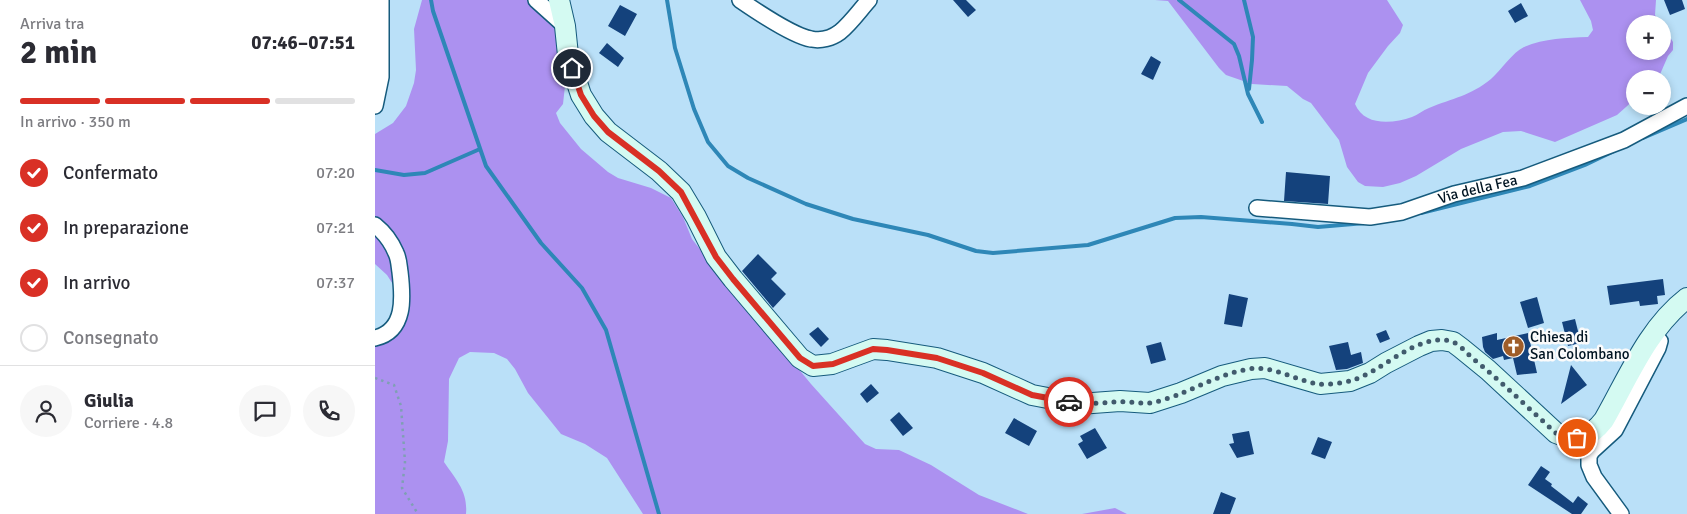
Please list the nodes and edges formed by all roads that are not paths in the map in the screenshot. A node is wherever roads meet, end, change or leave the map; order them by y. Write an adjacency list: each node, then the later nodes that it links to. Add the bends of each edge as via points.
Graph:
1 (381, 0): 7 (street, via 381,76)
2 (536, 0): 6 (street)
3 (559, 0): 6 (street)
4 (740, 0): 5 (street, via 800,35 821,40 841,32)
5 (869, 0)
6 (565, 26): 12 (street, via 568,55 581,95 594,116 608,132 681,192 716,257 800,358 813,366 833,364 873,349 887,350 937,358 1041,397 1079,404 1150,403 1222,376 1251,369 1265,368 1319,384 1350,381 1419,346 1443,340 1453,342 1468,353 1556,433 1577,438 1588,435 1604,420)
7 (375, 106)
8 (1687, 106): 9 (street, Via della Fea, via 1624,140 1523,178 1455,194 1402,212 1370,217)
9 (1257, 208)
10 (375, 225): 13 (street, via 385,233 397,254 403,292 402,308 395,324 385,336)
11 (1687, 298): 12 (street)
12 (1653, 334): 14 (street, via 1659,342 1658,348 1615,430 1589,456 1594,477)
13 (375, 338)
14 (1621, 514)

